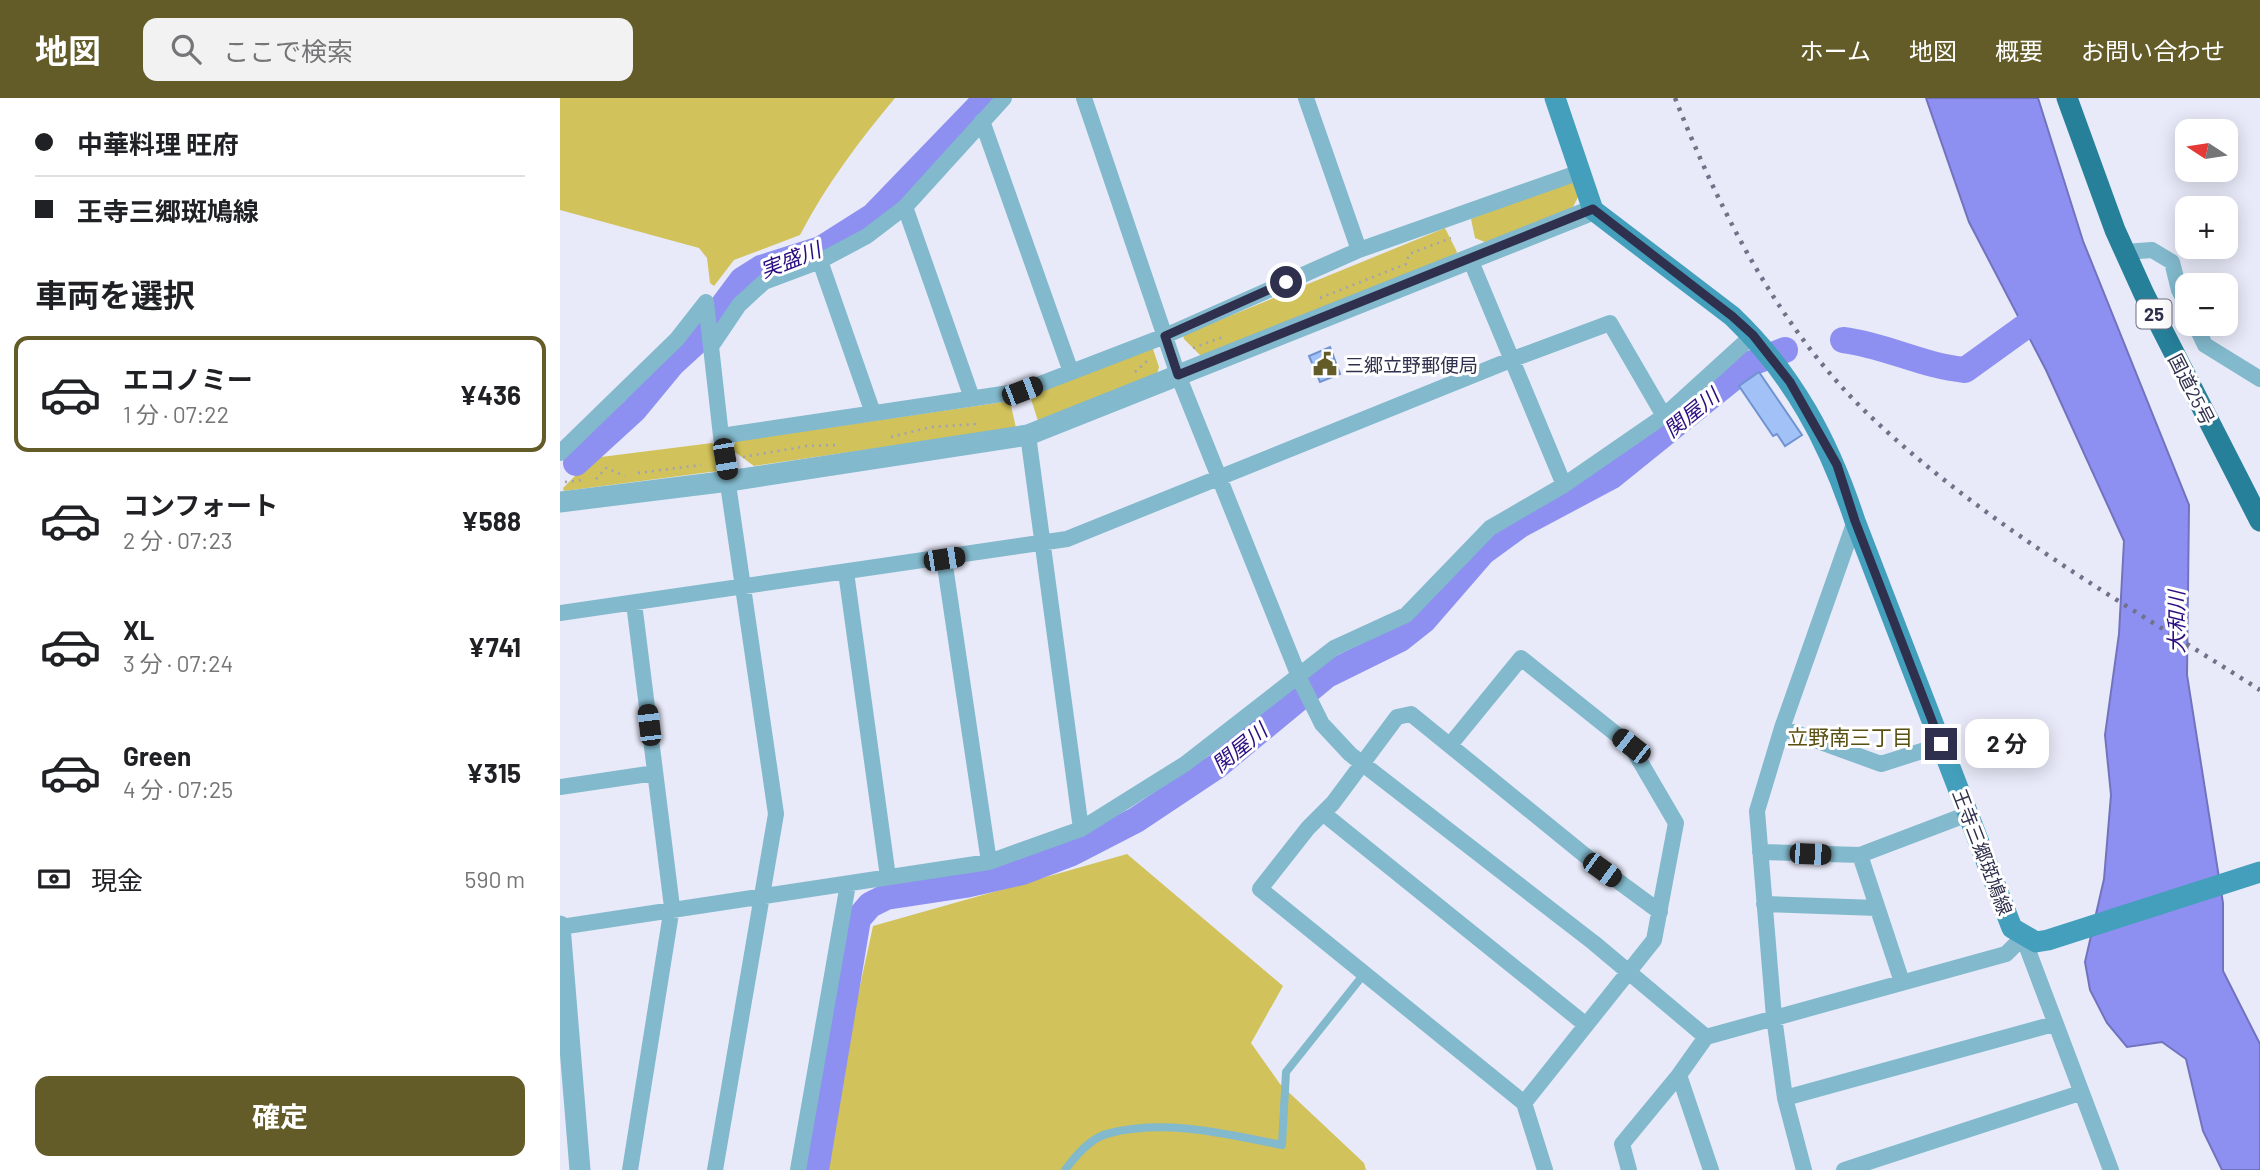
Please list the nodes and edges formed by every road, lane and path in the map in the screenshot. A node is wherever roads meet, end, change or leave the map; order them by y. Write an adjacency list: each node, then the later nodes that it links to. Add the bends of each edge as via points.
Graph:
1 (1004, 98): 6 (street)
2 (1084, 98): 18 (street)
3 (1306, 98): 11 (street)
4 (1555, 98): 7 (main road)
5 (2067, 98): 12 (highway, 国道25号 / 25)
6 (982, 121): 8 (street); 24 (street)
7 (1580, 172): 9 (main road); 11 (street)
8 (905, 206): 14 (street, via 867,236); 27 (street)
9 (1593, 209): 13 (street); 22 (main road, 王寺三郷斑鳩線, via 1732,316)
10 (1451, 238): 16 (path, via 1409,254 1406,264)
11 (1359, 250): 18 (street)
12 (2125, 252): 15 (street, via 2152,250 2172,262); 43 (highway, 国道25号 / 25)
13 (1470, 258): 23 (street); 25 (street)
14 (820, 261): 20 (street, via 764,282); 28 (street)
15 (2175, 274)
16 (1318, 299)
17 (1228, 335): 21 (path)
18 (1165, 336): 24 (street); 25 (street)
19 (2201, 336): 26 (street, via 2205,345)
20 (711, 340): 32 (street); 35 (street, via 706,302 677,339)
21 (1193, 348)
22 (1763, 348): 29 (street); 42 (main road, 王寺三郷斑鳩線, via 1790,382 1837,465)
23 (1513, 359): 29 (street, via 1610,323); 38 (street); 40 (street)
24 (1071, 372): 27 (street, via 1022,391)
25 (1178, 375): 31 (street); 38 (street)
26 (2260, 379)
27 (972, 398): 28 (street)
28 (873, 413): 32 (street)
29 (1664, 416): 40 (street)
30 (982, 424): 33 (path, via 906,431)
31 (1028, 435): 39 (street); 44 (street)
32 (721, 436): 39 (street)
33 (884, 441)
34 (842, 445): 36 (path)
35 (560, 453)
36 (743, 457)
37 (701, 465): 41 (path, via 624,476 606,468 596,479)
38 (1220, 477): 44 (street, via 1066,539); 50 (street)
39 (729, 481): 41 (street); 47 (street)
40 (1564, 485): 50 (street, via 1490,528 1406,615 1334,648)
41 (563, 492)
42 (1855, 521): 51 (street); 52 (main road, 王寺三郷斑鳩線)
43 (2260, 521)
44 (1042, 544): 45 (street); 58 (street)
45 (944, 559): 46 (street); 61 (street)
46 (846, 572): 47 (street); 63 (street)
47 (744, 585): 48 (street); 65 (street, via 776,814)
48 (634, 603): 49 (street); 54 (street)
49 (560, 613)
50 (1301, 680): 58 (street, via 1185,764); 72 (street, via 1322,724 1350,754)
51 (1782, 728): 52 (street, via 1881,764); 59 (street, via 1757,811)
52 (1941, 744): 57 (main road, 王寺三郷斑鳩線)
53 (1450, 745): 56 (street, via 1411,714 1397,717); 69 (street); 69 (street, via 1521,658 1631,746 1676,822)
54 (655, 773): 55 (street); 67 (street)
55 (560, 787)
56 (1328, 808): 73 (street, via 1260,890); 77 (street)
57 (1968, 814): 60 (street); 71 (main road, 王寺三郷斑鳩線, via 2012,928)
58 (1081, 829): 61 (street)
59 (1760, 852): 60 (street); 66 (street)
60 (1860, 856): 68 (street)
61 (989, 862): 63 (street)
62 (2260, 872): 71 (main road, 王寺三郷斑鳩線, via 2048,940)
63 (888, 877): 64 (street)
64 (848, 884): 65 (street); 87 (street)
65 (761, 895): 67 (street); 86 (street)
66 (1764, 904): 68 (street); 75 (street)
67 (672, 907): 70 (street); 85 (street)
68 (1877, 908): 74 (street)
69 (1660, 912): 72 (street, via 1654,940)
70 (560, 926): 84 (street)
71 (2023, 937): 74 (street, via 2006,954); 76 (street)
72 (1628, 971): 77 (street); 78 (street)
73 (1364, 974): 82 (street); 88 (lane, via 1286,1072 1282,1145 1181,1126 1108,1133 1080,1150)
74 (1902, 982): 75 (street)
75 (1774, 1017): 78 (street); 81 (street)
76 (2054, 1024): 80 (street); 81 (street)
77 (1586, 1026): 82 (street)
78 (1706, 1037): 79 (street)
79 (1679, 1075): 90 (street, via 1622,1144); 91 (street)
80 (2080, 1093): 83 (street); 94 (street)
81 (1786, 1098): 92 (street)
82 (1524, 1103): 89 (street)
83 (1897, 1162): 93 (street)
84 (580, 1170)
85 (630, 1170)
86 (715, 1170)
87 (797, 1170)
88 (1065, 1170)
89 (1545, 1170)
90 (1629, 1170)
91 (1711, 1170)
92 (1804, 1170)
93 (1844, 1170)
94 (2111, 1170)

